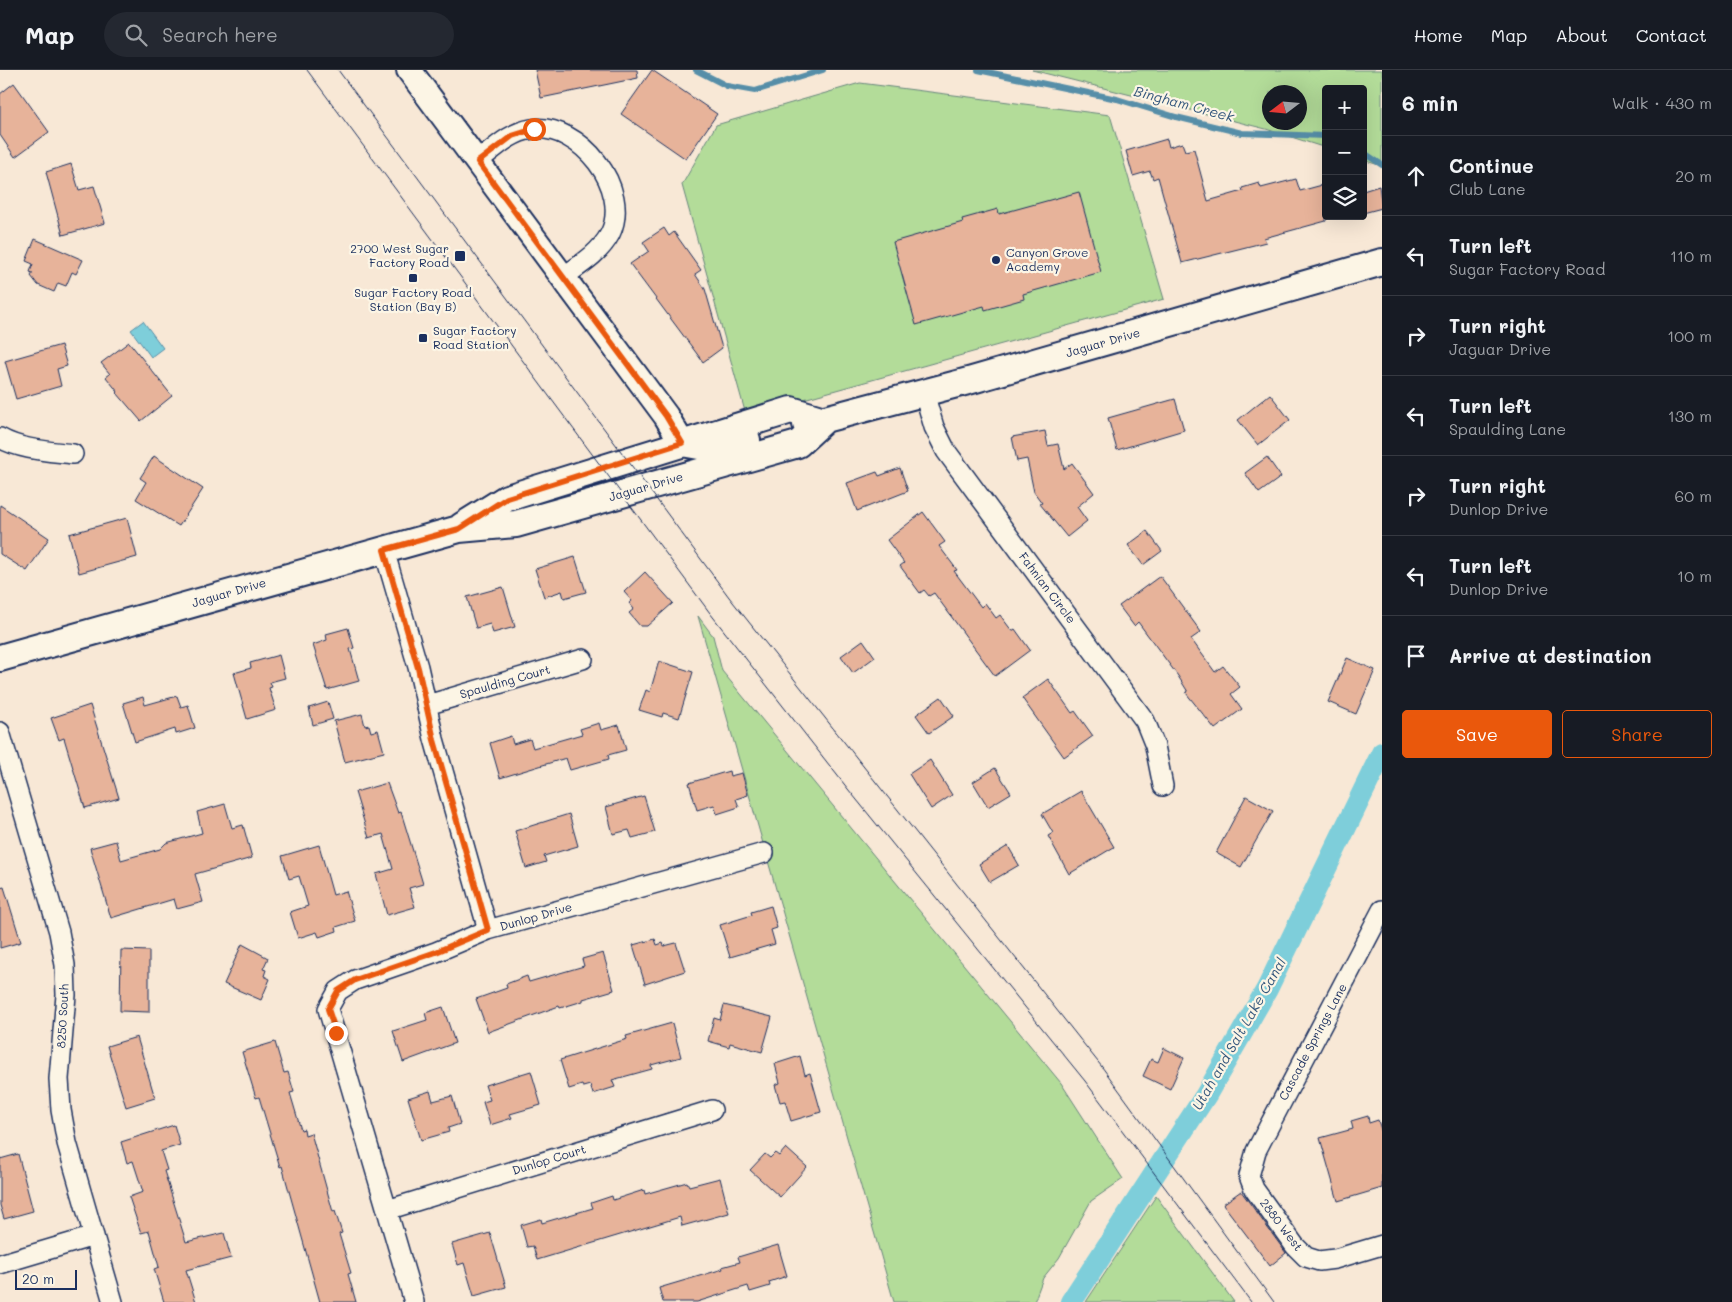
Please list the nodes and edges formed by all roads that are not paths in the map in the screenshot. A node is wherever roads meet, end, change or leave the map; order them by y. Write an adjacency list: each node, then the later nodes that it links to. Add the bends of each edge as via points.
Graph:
1 (410, 70): 2 (street)
2 (478, 162): 4 (street); 4 (street, via 512,136 523,131 545,129 557,130 572,138 596,161 615,202 614,222 601,247)
3 (1382, 262): 5 (main road, Jaguar Drive)
4 (563, 277): 8 (street, via 666,416)
5 (924, 393): 6 (main road, Jaguar Drive); 16 (street, Fahnian Circle, via 934,427 946,450 1145,721 1156,746)
6 (824, 420): 8 (main road, via 716,449); 10 (main road, Jaguar Drive, via 798,444 516,524)
7 (0, 438): 9 (street, via 26,447)
8 (682, 443): 10 (main road, Jaguar Drive, via 507,498)
9 (73, 454)
10 (459, 529): 11 (main road, Jaguar Drive)
11 (384, 550): 12 (main road, Jaguar Drive); 14 (street)
12 (0, 658)
13 (583, 659): 14 (street, Spaulding Court)
14 (427, 705): 19 (street)
15 (0, 732): 23 (street, 8250 South, via 59,932 66,995 59,1079 60,1110)
16 (1163, 786)
17 (764, 852): 19 (street, Dunlop Drive)
18 (1382, 910): 21 (street, Cascade Springs Lane, via 1256,1151)
19 (488, 930): 22 (street, Dunlop Drive, via 355,980 338,991 328,1009)
20 (712, 1110): 22 (street, Dunlop Court)
21 (1249, 1176): 24 (street, 2880 West, via 1254,1190 1306,1257 1320,1261 1335,1259)
22 (387, 1210): 27 (street, Dunlop Drive)
23 (94, 1236): 25 (street); 26 (street, 8250 South)
24 (1382, 1245)
25 (0, 1264)
26 (113, 1302)
27 (414, 1302)

